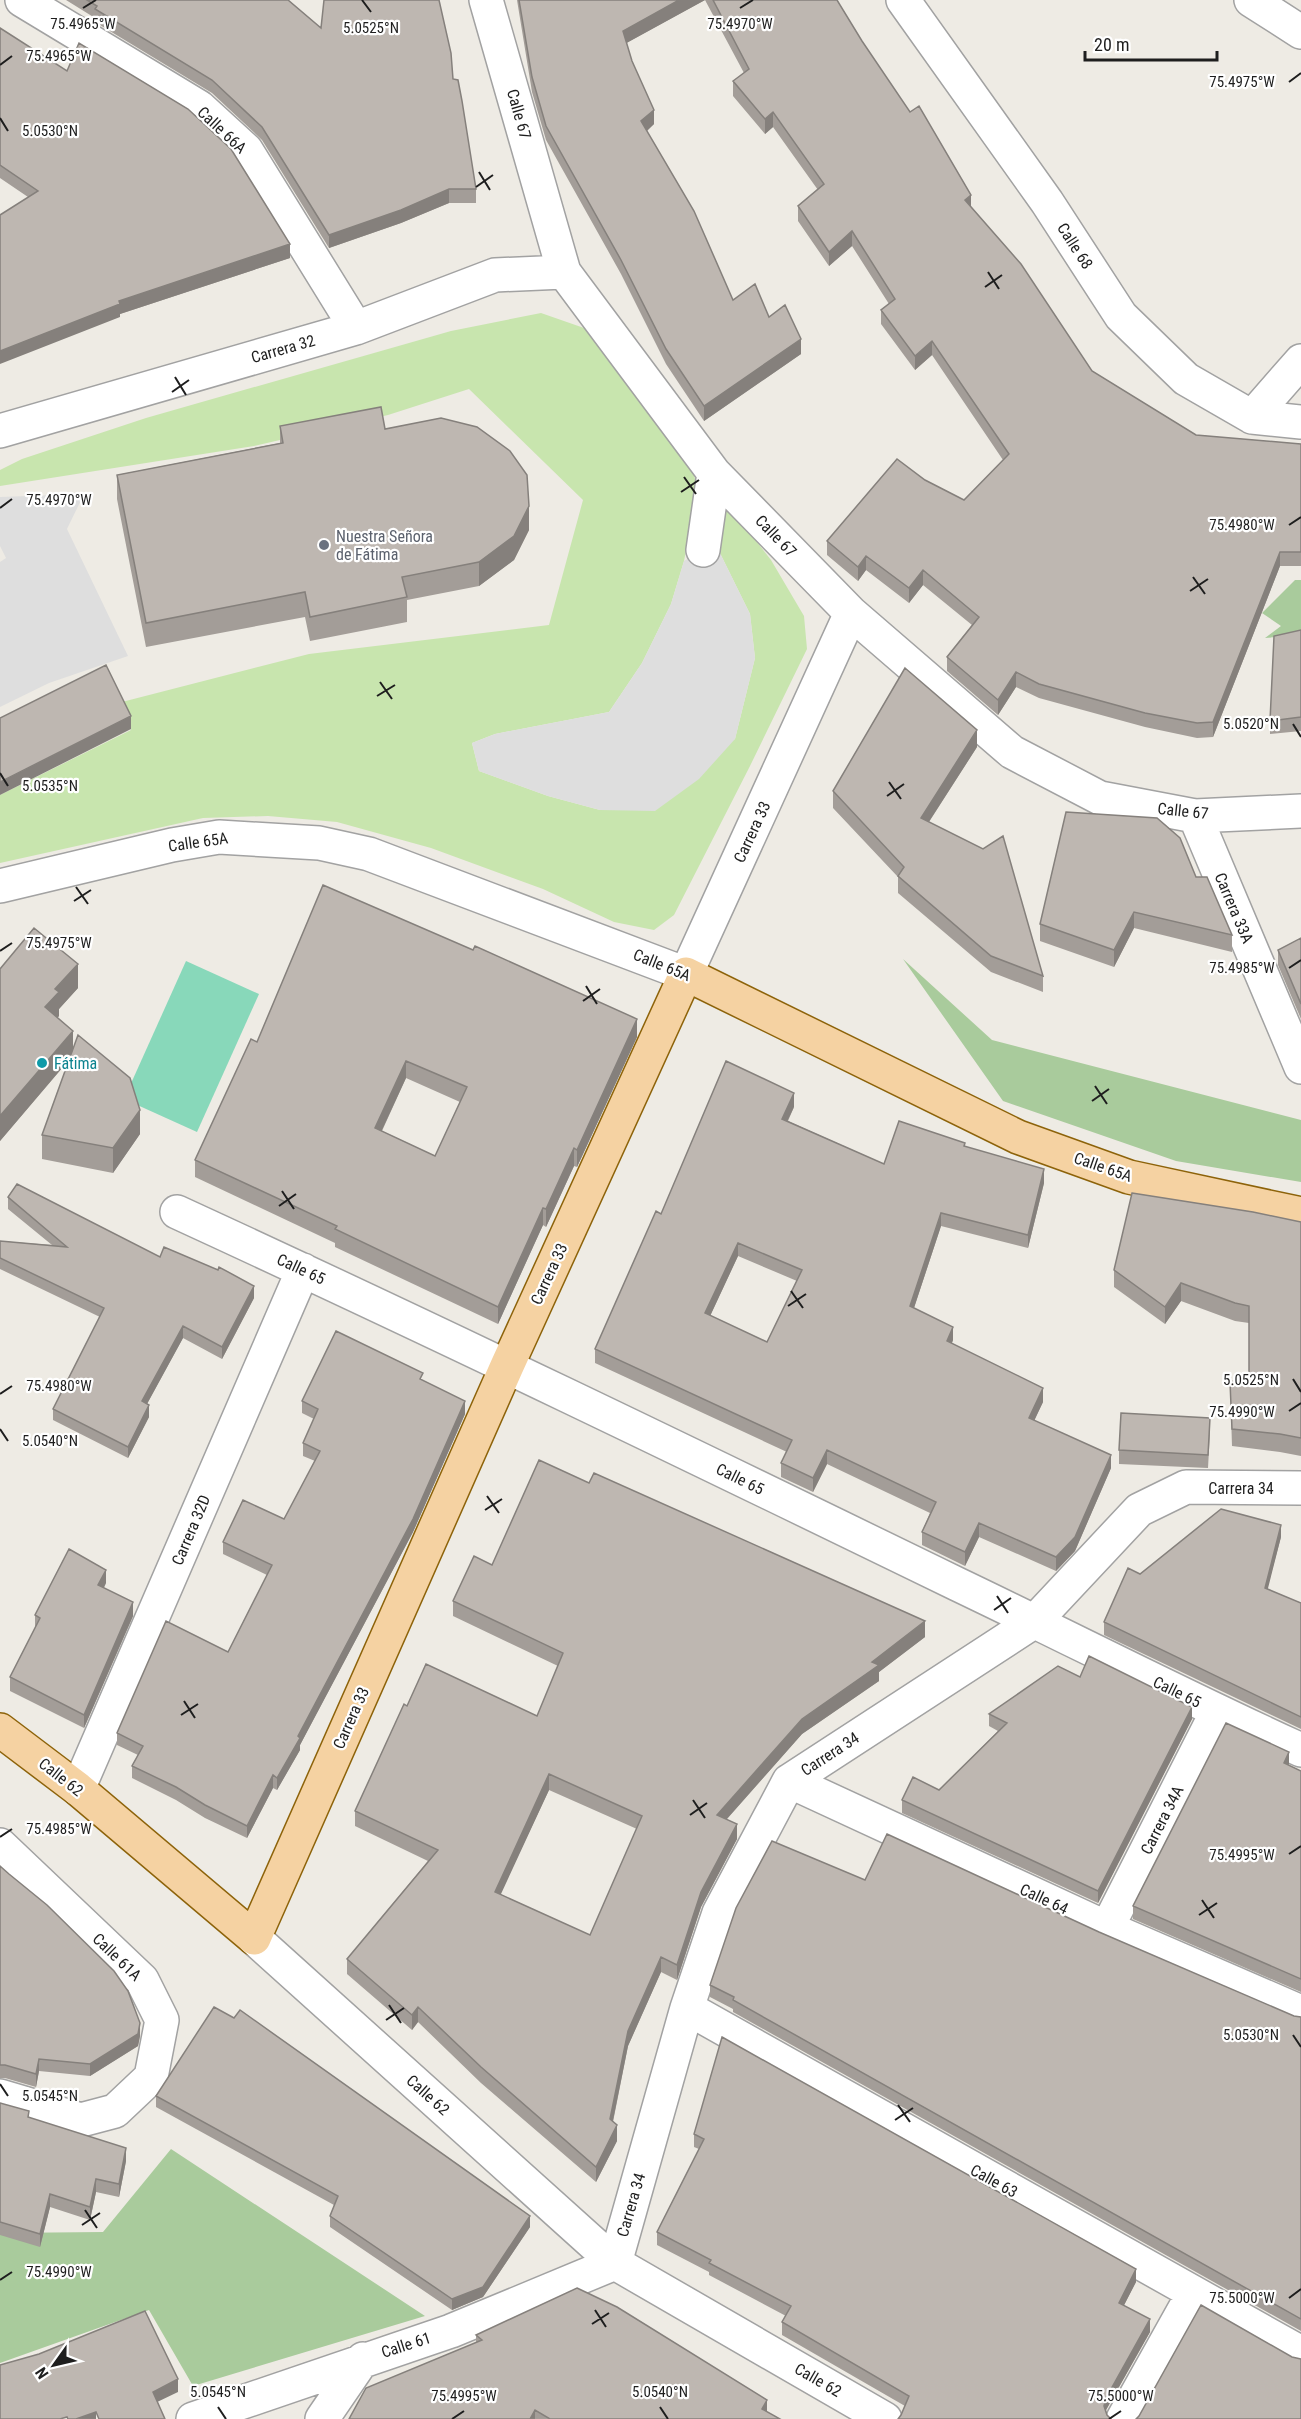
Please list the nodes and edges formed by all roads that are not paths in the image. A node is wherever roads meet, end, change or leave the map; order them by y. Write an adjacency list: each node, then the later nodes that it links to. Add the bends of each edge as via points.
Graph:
1 (22, 0): 7 (street, Calle 66A, via 199,107 246,150)
2 (486, 0): 6 (street, Calle 67)
3 (903, 0): 9 (street, Calle 68, via 1047,202 1121,316 1186,379)
4 (1251, 0): 5 (street)
5 (1301, 32)
6 (564, 272): 7 (street, Carrera 32, via 495,275); 12 (street, Calle 67)
7 (356, 328): 11 (street, Carrera 32)
8 (1301, 361): 9 (street)
9 (1252, 417): 10 (street, Calle 68)
10 (1301, 422)
11 (0, 431)
12 (714, 473): 13 (street); 14 (street, Calle 67)
13 (703, 550)
14 (851, 613): 16 (street, Calle 67, via 1012,752 1100,798); 18 (street, Carrera 33)
15 (1301, 811): 16 (street, Calle 67)
16 (1195, 816): 19 (street, Carrera 33A)
17 (0, 886): 18 (street, Calle 65A, via 219,837 319,843 369,854)
18 (686, 974): 21 (main road, Calle 65A, via 1018,1137 1129,1177); 23 (main road, Carrera 33)
19 (1301, 1066)
20 (177, 1212): 22 (street, Calle 65)
21 (1301, 1214)
22 (303, 1270): 23 (street, Calle 65); 30 (street, Carrera 32D)
23 (507, 1366): 25 (street, Calle 65); 33 (main road, Carrera 33)
24 (1301, 1488): 25 (street, Carrera 34, via 1186,1487 1140,1510)
25 (1035, 1621): 26 (street, Calle 65); 29 (street, Carrera 34)
26 (1217, 1712): 28 (street, Calle 65); 32 (street, Carrera 34A)
27 (0, 1730): 30 (main road, Calle 62)
28 (1301, 1750)
29 (789, 1781): 32 (street, Calle 64); 34 (street, Carrera 34, via 719,1912)
30 (78, 1789): 33 (main road, Calle 62)
31 (0, 1845): 36 (street, Calle 61A, via 142,1980 162,2020 151,2077 115,2111 81,2120)
32 (1107, 1928): 35 (street, Calle 64)
33 (254, 1938): 37 (street, Calle 62)
34 (687, 2008): 37 (street, Carrera 34); 38 (street, Calle 63)
35 (1301, 2012)
36 (0, 2096)
37 (615, 2263): 40 (street, Calle 61, via 451,2331); 43 (street, Calle 62)
38 (1193, 2294): 39 (street, Calle 63); 44 (street)
39 (1301, 2353)
40 (363, 2359): 41 (street, Calle 61); 42 (street)
41 (193, 2419)
42 (322, 2419)
43 (885, 2419)
44 (1123, 2419)

